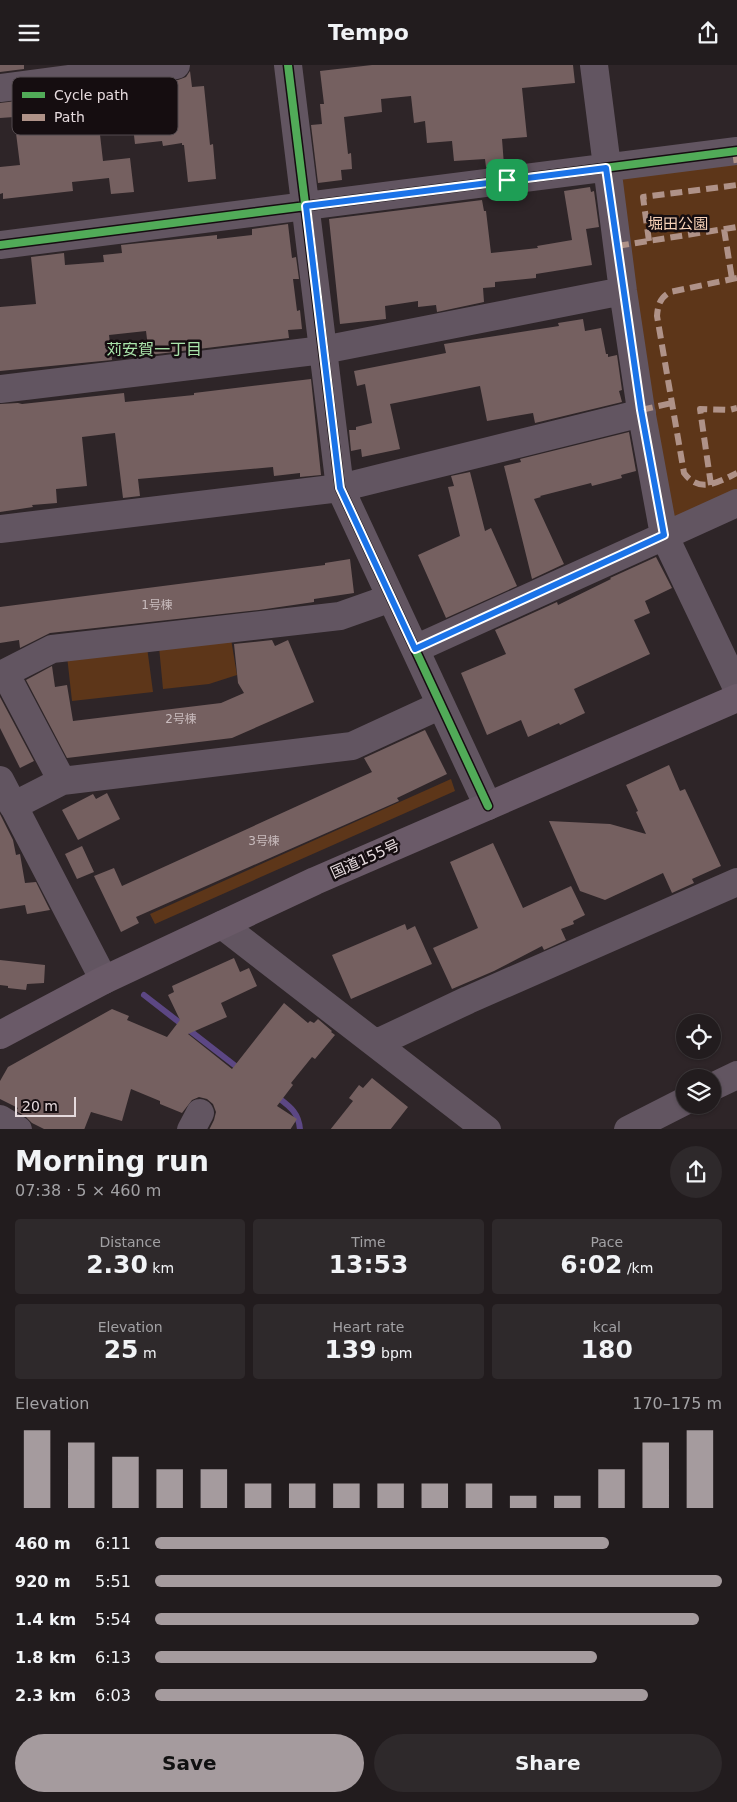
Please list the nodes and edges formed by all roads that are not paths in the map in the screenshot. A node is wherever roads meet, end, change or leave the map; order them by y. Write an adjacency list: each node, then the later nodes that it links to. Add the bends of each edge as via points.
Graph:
1 (176, 65): 4 (street)
2 (288, 65): 7 (street)
3 (594, 65): 6 (street)
4 (84, 77)
5 (737, 151): 6 (street)
6 (606, 168): 7 (street); 9 (street)
7 (306, 206): 8 (street); 10 (street)
8 (0, 245)
9 (623, 291): 10 (street); 12 (street)
10 (323, 350): 11 (street); 13 (street)
11 (0, 389)
12 (642, 413): 13 (street); 16 (street)
13 (340, 488): 15 (street); 17 (street)
14 (737, 503): 16 (street)
15 (0, 529)
16 (664, 535): 18 (street); 20 (street)
17 (391, 598): 18 (street); 19 (street, via 340,615 52,649)
18 (415, 649): 22 (street)
19 (2, 673): 24 (street)
20 (737, 687)
21 (737, 698): 26 (highway, 国道155号)
22 (441, 705): 24 (street, via 352,747); 26 (street)
23 (0, 780): 25 (street)
24 (62, 781): 25 (street)
25 (14, 806): 29 (street)
26 (488, 806): 28 (highway, 国道155号)
27 (737, 883): 31 (street)
28 (222, 925): 29 (highway, 国道155号); 31 (street)
29 (104, 980): 30 (highway, 国道155号)
30 (0, 1035)
31 (377, 1043): 37 (street)
32 (737, 1075): 33 (street)
33 (721, 1083)
34 (676, 1105): 38 (street)
35 (0, 1119): 36 (street)
36 (18, 1129)
37 (487, 1129)
38 (628, 1129)

